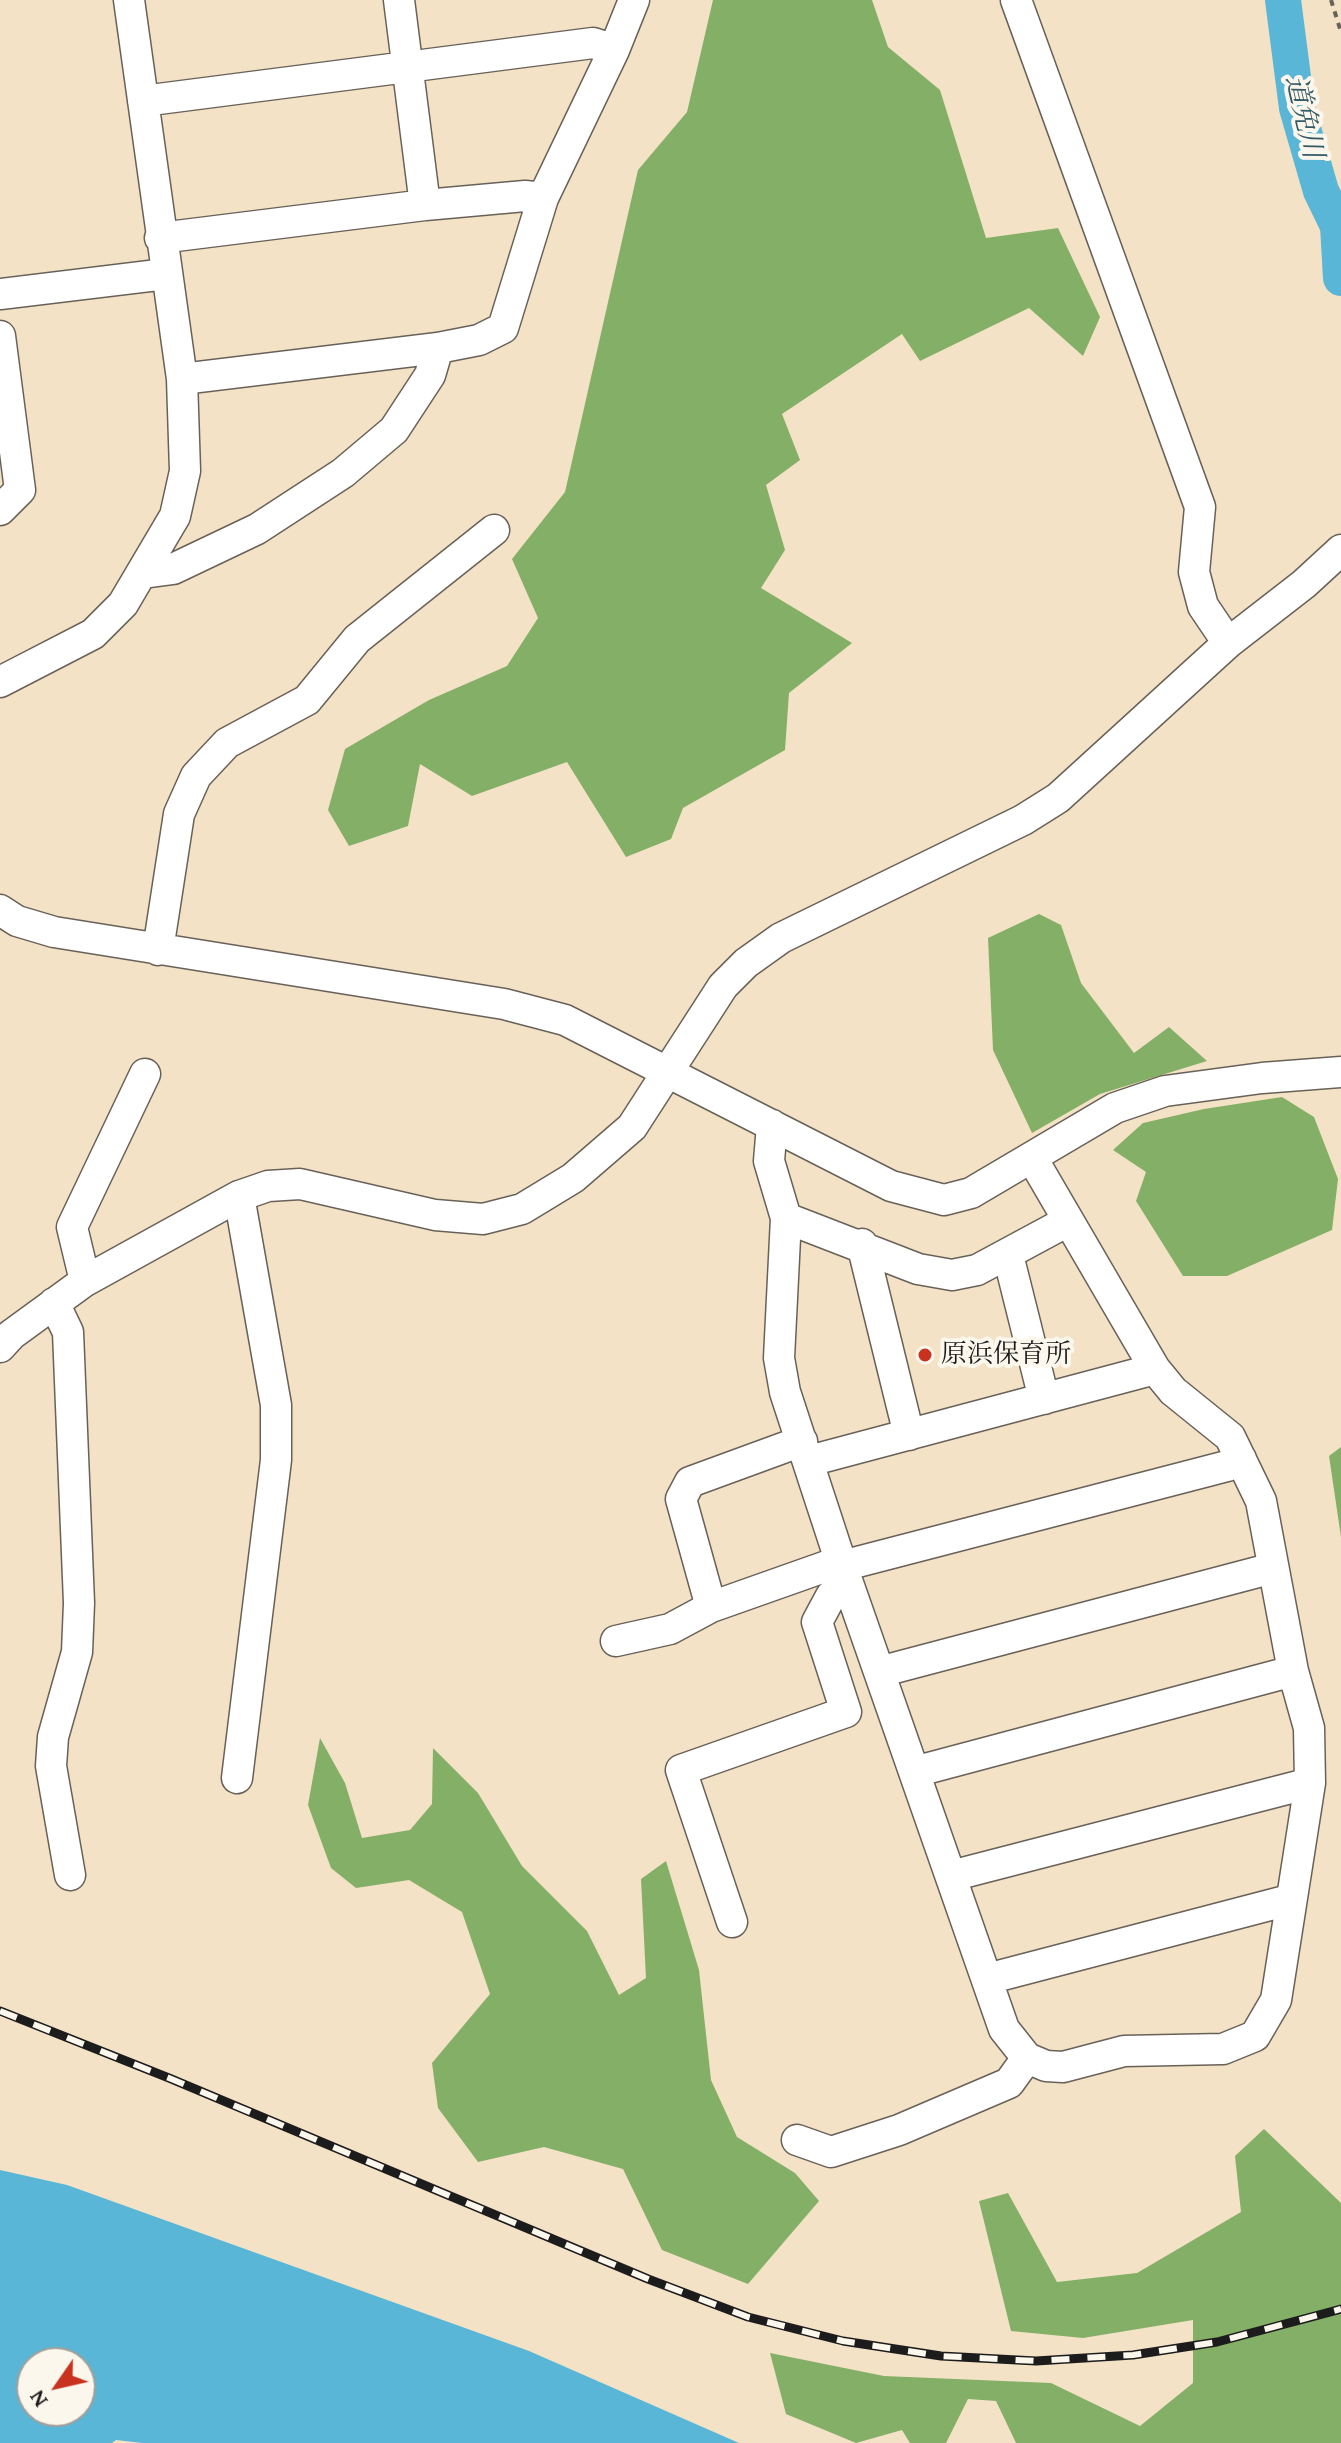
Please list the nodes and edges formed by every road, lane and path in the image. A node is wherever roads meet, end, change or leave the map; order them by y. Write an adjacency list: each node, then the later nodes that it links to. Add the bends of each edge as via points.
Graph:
1 (129, 0): 9 (street)
2 (399, 0): 8 (street)
3 (634, 0): 7 (street)
4 (1016, 0): 22 (street, via 1200,507 1194,572 1203,606)
5 (1331, 0): 6 (path)
6 (1341, 32)
7 (614, 50): 8 (street, via 593,43); 10 (street)
8 (408, 68): 9 (street); 11 (street)
9 (143, 101): 12 (street)
10 (543, 198): 11 (street); 16 (street, via 503,328 479,340)
11 (425, 205): 12 (street)
12 (160, 238): 13 (street)
13 (166, 274): 14 (street); 17 (street)
14 (0, 294)
15 (0, 336): 18 (street, via 20,490)
16 (438, 348): 17 (street); 21 (street, via 430,375 394,430 343,473 221,547 173,569)
17 (182, 379): 21 (street, via 185,471 175,516)
18 (0, 510)
19 (494, 530): 25 (street, via 357,639 307,700 227,743 196,776 179,814)
20 (1341, 550): 22 (street)
21 (143, 573): 23 (street, via 123,604 93,634)
22 (1228, 643): 26 (street, via 1058,798 781,938 746,963 723,986)
23 (0, 682)
24 (0, 910): 25 (street, via 54,932)
25 (158, 950): 26 (street, via 504,1004 565,1020)
26 (671, 1072): 29 (street); 31 (street, via 632,1127 573,1178 522,1209 483,1219 435,1215 300,1184 268,1186)
27 (1341, 1072): 30 (street, via 1165,1091 1115,1108)
28 (145, 1074): 36 (street, via 72,1227)
29 (772, 1125): 30 (street, via 891,1186 944,1200 971,1193); 32 (street, via 769,1161)
30 (1032, 1158): 33 (street)
31 (239, 1196): 36 (street); 51 (street, via 276,1405 276,1460)
32 (786, 1218): 34 (street); 42 (street, via 779,1358)
33 (1068, 1221): 35 (street); 39 (street)
34 (862, 1244): 35 (street, via 918,1269 952,1275 977,1270); 41 (street)
35 (1003, 1256): 40 (street, via 1011,1267)
36 (85, 1281): 37 (street)
37 (54, 1303): 38 (street); 53 (street, via 68,1332 79,1603 77,1652 53,1737 51,1766)
38 (0, 1347)
39 (1155, 1369): 40 (street); 43 (street, via 1173,1391 1230,1437)
40 (1044, 1399): 41 (street)
41 (909, 1435): 42 (street)
42 (806, 1451): 45 (street); 46 (street, via 690,1482 681,1499)
43 (1241, 1459): 44 (street, via 1261,1501); 45 (street)
44 (1273, 1568): 48 (street); 49 (street)
45 (846, 1579): 46 (street, via 827,1566); 49 (street); 56 (street, via 817,1622 846,1712 681,1770)
46 (711, 1607): 47 (street, via 670,1629)
47 (616, 1641)
48 (1293, 1671): 50 (street); 52 (street, via 1309,1728)
49 (879, 1672): 50 (street)
50 (914, 1772): 54 (street)
51 (237, 1778)
52 (1310, 1783): 54 (street); 55 (street)
53 (70, 1875)
54 (951, 1876): 57 (street)
55 (1289, 1900): 57 (street); 58 (street, via 1276,2000 1255,2036 1223,2049 1124,2051 1063,2067)
56 (732, 1922)
57 (987, 1979): 58 (street, via 1004,2029)
58 (1027, 2058): 59 (street, via 1009,2083 899,2130 831,2152)
59 (797, 2140)

